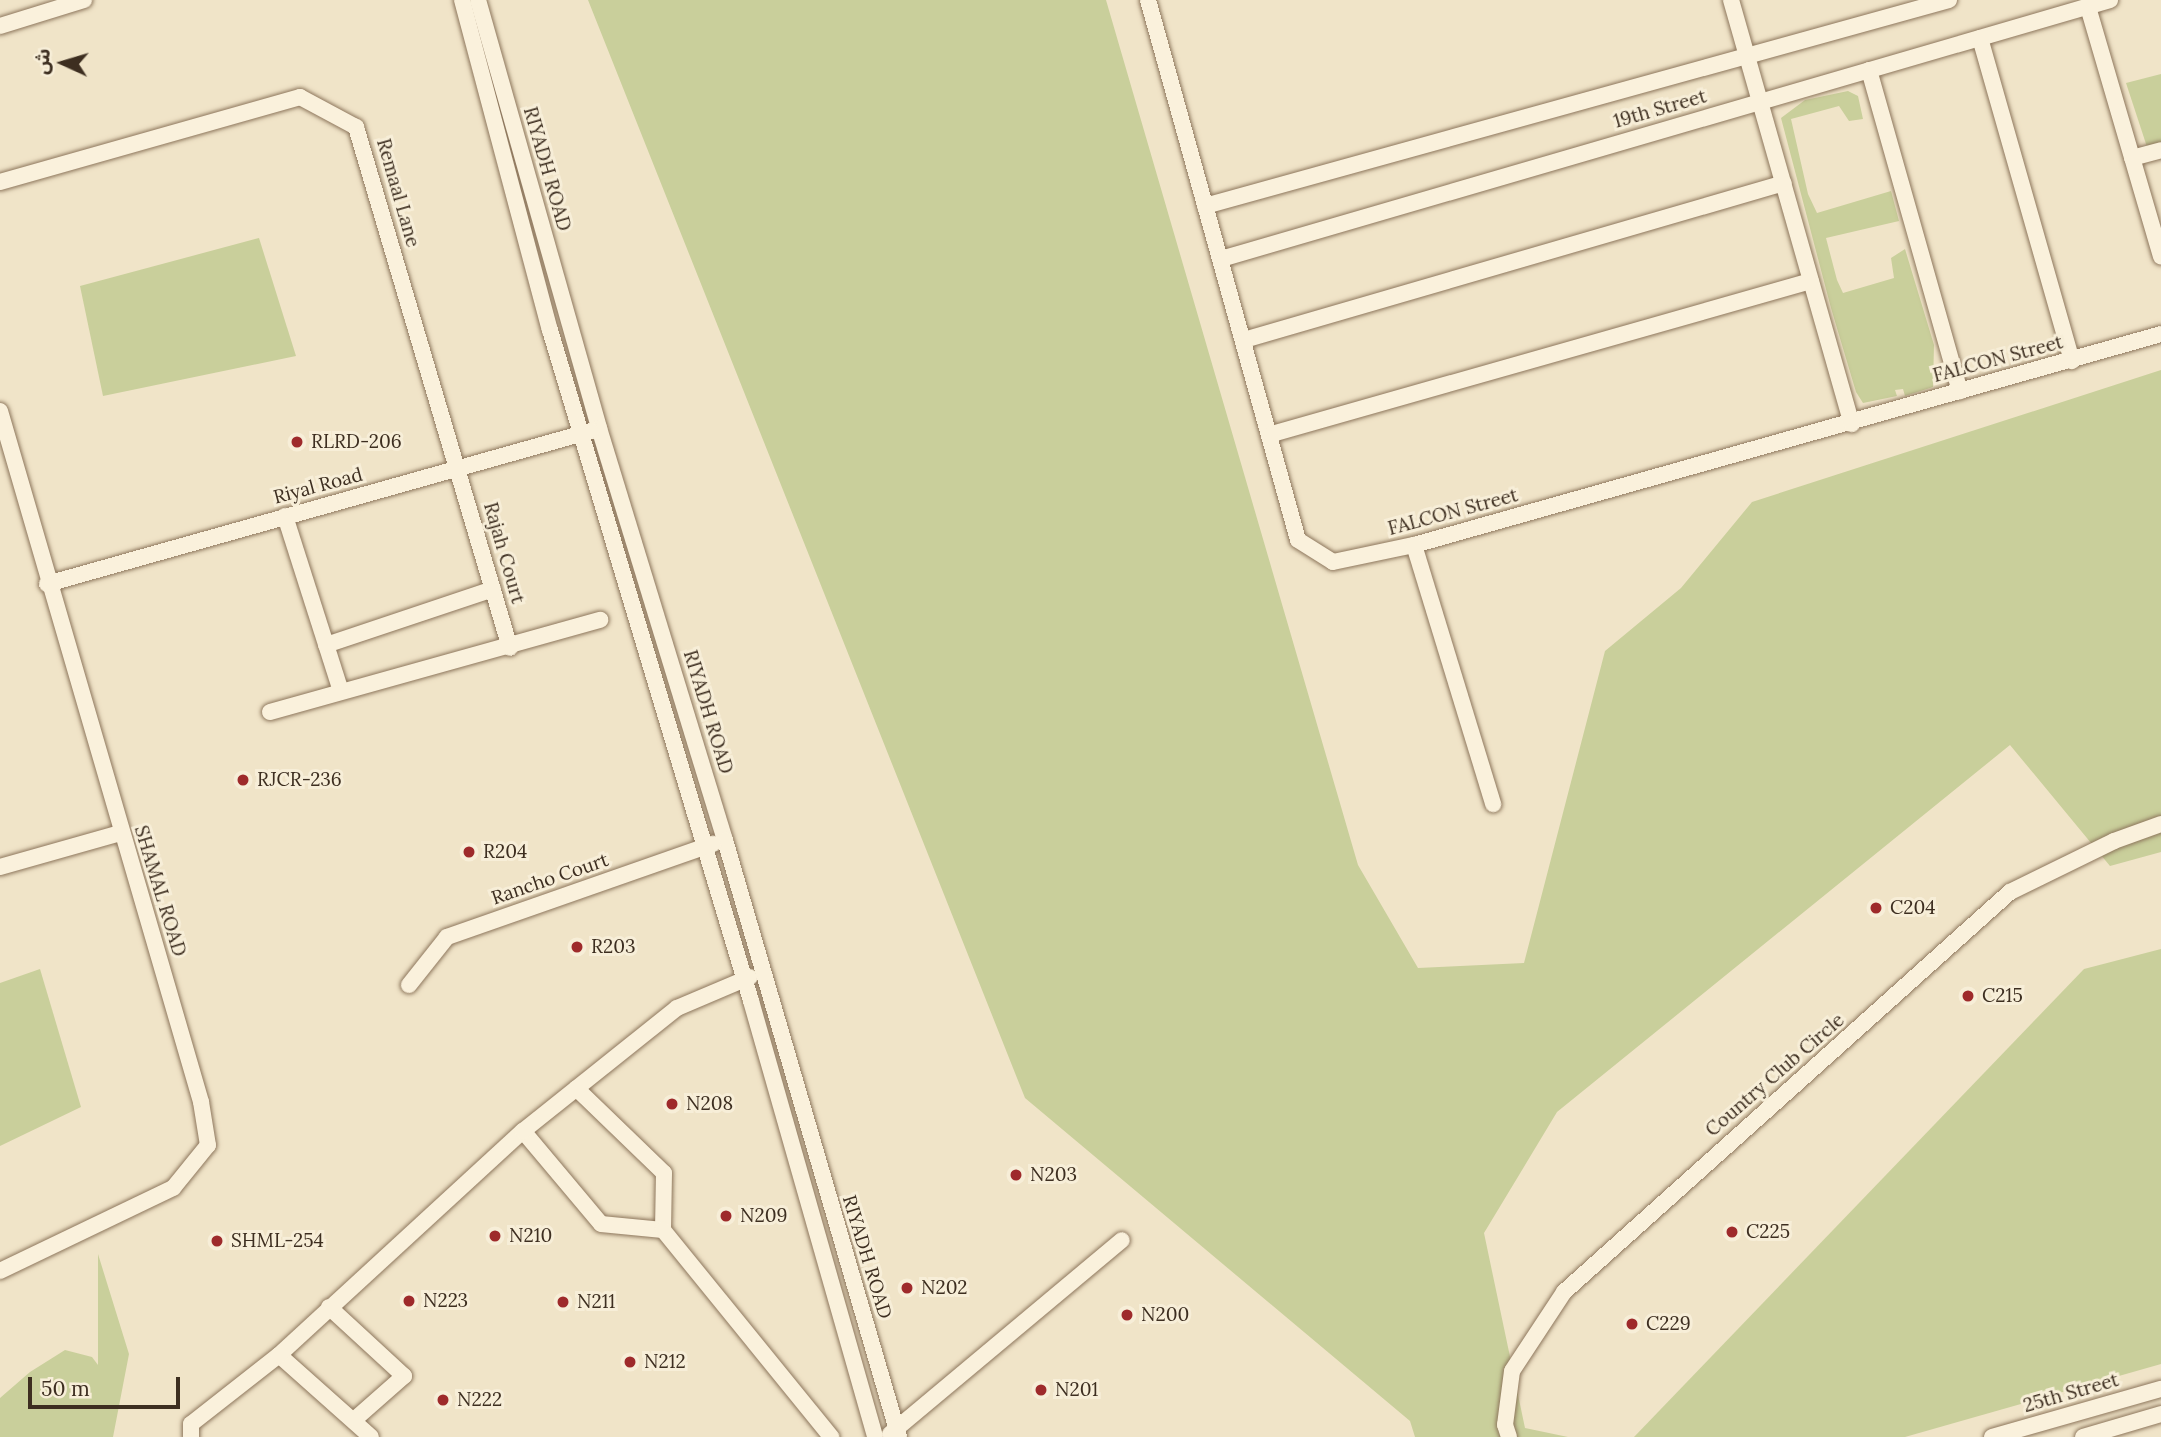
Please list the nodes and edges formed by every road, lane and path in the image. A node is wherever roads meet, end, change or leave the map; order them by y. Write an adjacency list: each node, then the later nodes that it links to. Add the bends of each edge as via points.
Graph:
1 (84, 0): 9 (street)
2 (462, 0): 29 (street, RIYADH ROAD)
3 (478, 0): 28 (street, RIYADH ROAD)
4 (1147, 0): 18 (street, FALCON Street)
5 (1731, 0): 11 (street)
6 (1949, 0): 11 (street, 19th Street)
7 (2110, 0): 8 (street, 19th Street)
8 (2088, 7): 10 (street, 19th Street); 15 (street)
9 (0, 26)
10 (1980, 38): 12 (street, 19th Street); 24 (street)
11 (1747, 55): 13 (street); 18 (street, 19th Street)
12 (1869, 71): 13 (street, 19th Street); 25 (street)
13 (1760, 102): 17 (street); 20 (street, 19th Street)
14 (2161, 150): 15 (street)
15 (2132, 158): 19 (street)
16 (0, 182): 31 (street, Remaal Lane, via 300,97 356,127)
17 (1784, 183): 21 (street); 23 (street)
18 (1205, 206): 20 (street, FALCON Street)
19 (2161, 257)
20 (1221, 259): 23 (street, FALCON Street)
21 (1811, 281): 27 (street); 30 (street)
22 (2161, 334): 24 (street, FALCON Street)
23 (1244, 340): 30 (street, FALCON Street)
24 (2072, 361): 25 (street, FALCON Street)
25 (1960, 391): 27 (street, FALCON Street)
26 (0, 411): 34 (street, SHAMAL ROAD)
27 (1852, 424): 33 (street, FALCON Street)
28 (599, 428): 29 (street, Riyal Road); 44 (street, RIYADH ROAD)
29 (583, 434): 31 (street, Riyal Road); 45 (street, RIYADH ROAD)
30 (1272, 435): 33 (street, FALCON Street, via 1298,540 1333,562)
31 (457, 471): 32 (street, Riyal Road); 35 (street, Rajah Court)
32 (285, 516): 34 (street, Riyal Road); 37 (street)
33 (1414, 545): 41 (street)
34 (47, 584): 43 (street, SHAMAL ROAD)
35 (493, 589): 37 (street); 38 (street, Rajah Court)
36 (600, 620): 38 (street)
37 (326, 645): 39 (street)
38 (510, 648): 39 (street)
39 (341, 691): 40 (street)
40 (270, 712)
41 (1493, 804)
42 (2161, 824): 65 (street, Country Club Circle, via 2113,841 2010,892 1564,1292 1512,1371 1505,1425)
43 (120, 833): 46 (street); 54 (street, SHAMAL ROAD, via 201,1102 208,1145 173,1188)
44 (725, 840): 45 (street, Rancho Court); 47 (street, RIYADH ROAD)
45 (703, 848): 48 (street, RIYADH ROAD); 49 (street, Rancho Court, via 447,937)
46 (0, 867)
47 (761, 973): 48 (street); 60 (street, RIYADH ROAD)
48 (743, 980): 50 (street, via 677,1008); 64 (street, RIYADH ROAD)
49 (409, 985)
50 (576, 1088): 51 (street); 52 (street, via 664,1173)
51 (523, 1131): 52 (street, via 601,1224); 55 (street)
52 (663, 1230): 63 (street)
53 (1122, 1240): 60 (street)
54 (0, 1271)
55 (329, 1307): 56 (street); 59 (street, via 404,1376)
56 (279, 1355): 59 (street); 61 (street, via 191,1424)
57 (2161, 1389): 66 (street, 25th Street)
58 (2161, 1414): 67 (street)
59 (355, 1419): 62 (street)
60 (893, 1435)
61 (191, 1437)
62 (372, 1437)
63 (831, 1437)
64 (876, 1437)
65 (1509, 1437)
66 (1992, 1437)
67 (2083, 1437)

